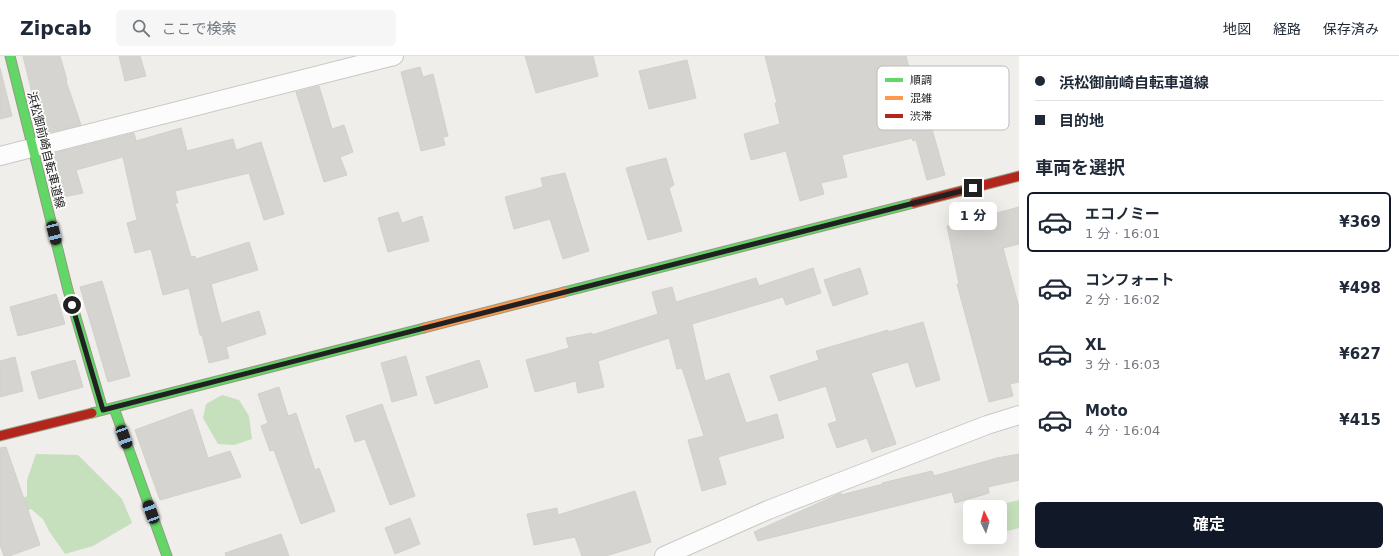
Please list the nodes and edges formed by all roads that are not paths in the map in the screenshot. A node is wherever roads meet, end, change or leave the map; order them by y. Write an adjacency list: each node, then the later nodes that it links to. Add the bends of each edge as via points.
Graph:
1 (10, 56): 3 (street, 浜松御前崎自転車道線)
2 (394, 56): 3 (street)
3 (33, 148): 4 (street); 7 (street, 浜松御前崎自転車道線, via 68,290)
4 (0, 156)
5 (1019, 176): 6 (street)
6 (114, 408): 7 (street); 10 (street)
7 (103, 410): 9 (street)
8 (1019, 416): 11 (street, via 768,510)
9 (0, 436)
10 (167, 556)
11 (664, 556)

